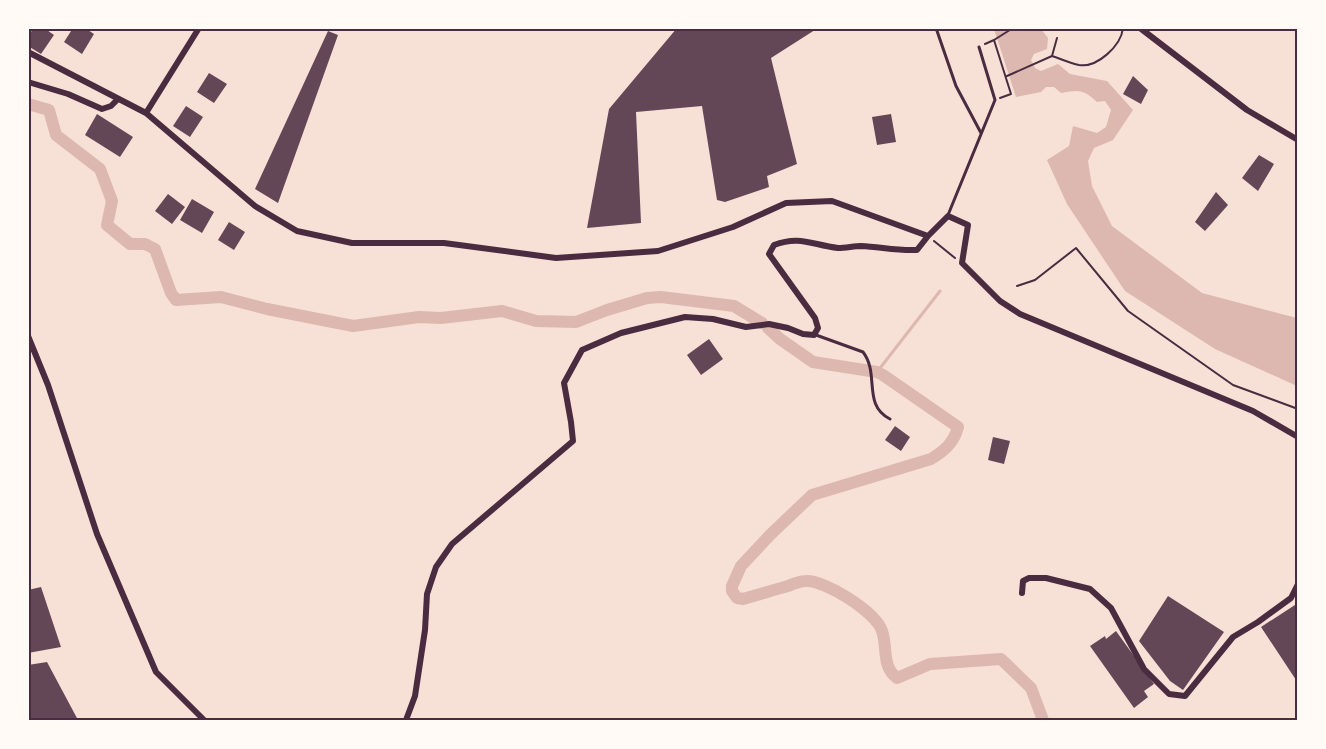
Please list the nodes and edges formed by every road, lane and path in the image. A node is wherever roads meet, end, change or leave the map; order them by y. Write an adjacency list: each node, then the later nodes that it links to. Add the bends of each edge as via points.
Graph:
1 (199, 28): 15 (street)
2 (936, 28): 16 (lane, via 956,86)
3 (1013, 28): 7 (path)
4 (1123, 28): 10 (path, via 1111,50 1096,62 1081,65)
5 (1140, 28): 17 (street, via 1247,110)
6 (1057, 38): 10 (path)
7 (994, 40): 8 (path); 11 (path)
8 (979, 47): 14 (lane)
9 (28, 52): 13 (street)
10 (1052, 56): 11 (path)
11 (1007, 76): 14 (path, via 1011,94)
12 (28, 82): 13 (street, via 102,109)
13 (118, 99): 15 (street)
14 (995, 100): 16 (lane)
15 (146, 113): 19 (street, via 255,206 297,231 352,243 444,243 555,258 658,251 733,227 786,203 832,201)
16 (981, 133): 18 (lane)
17 (1298, 140)
18 (948, 216): 19 (street); 20 (street, via 968,225)
19 (928, 236): 20 (path); 22 (street, via 917,250 838,248 803,240 774,245 769,254 815,318 818,328)
20 (962, 263): 26 (street, via 1000,301 1020,314 1253,411)
21 (1017, 286): 24 (path, via 1035,280 1076,248 1128,311 1233,385)
22 (814, 335): 25 (lane, via 862,352 871,367 875,406); 30 (street, via 788,328 746,327 685,317 621,333 582,350 564,383 573,441 452,544 436,567 427,594 415,696)
23 (28, 336): 29 (street, via 97,534 156,672)
24 (1298, 409)
25 (890, 419)
26 (1298, 437)
27 (1298, 584): 28 (street, via 1291,598 1233,637 1185,696 1169,694 1144,669 1111,608 1090,589 1046,578 1029,578 1023,580)
28 (1022, 593)
29 (204, 720)
30 (406, 720)

